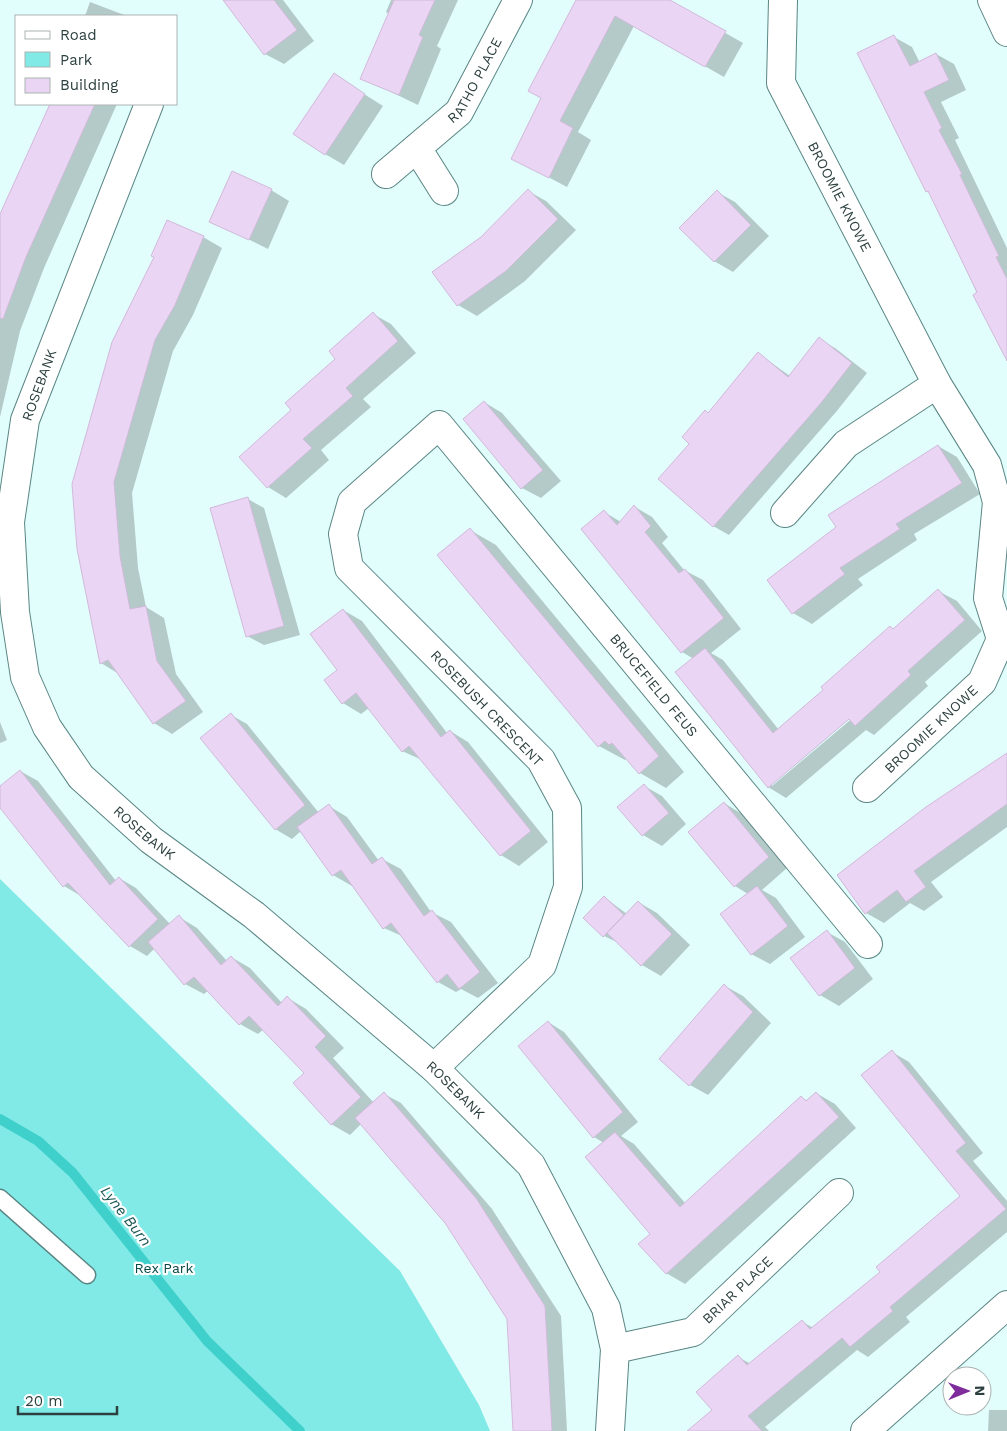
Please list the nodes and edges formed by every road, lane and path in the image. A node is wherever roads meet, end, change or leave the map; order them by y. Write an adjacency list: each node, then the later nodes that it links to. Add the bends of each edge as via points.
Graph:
1 (518, 0): 6 (street, RATHO PLACE, via 460,112)
2 (784, 0): 9 (street, BROOMIE KNOWE, via 781,83)
3 (992, 0): 4 (street)
4 (1007, 32)
5 (149, 105): 15 (street, ROSEBANK, via 25,420 10,522 15,612 25,677 47,727 81,777 152,840 254,915)
6 (417, 148): 7 (street, RATHO PLACE); 8 (street)
7 (386, 174)
8 (444, 191)
9 (937, 384): 11 (street, via 846,444); 12 (street, BROOMIE KNOWE, via 987,465 996,502 988,598)
10 (440, 425): 14 (street, BRUCEFIELD FEUS); 15 (street, ROSEBUSH CRESCENT, via 352,502 343,534 349,568 541,760 567,808 568,887 542,965)
11 (786, 513)
12 (1004, 640): 13 (street, BROOMIE KNOWE, via 982,682)
13 (867, 788)
14 (868, 944)
15 (434, 1068): 20 (street, ROSEBANK, via 532,1165 606,1308)
16 (839, 1193): 20 (street, BRIAR PLACE, via 692,1332)
17 (0, 1198): 18 (lane)
18 (87, 1275)
19 (1007, 1305): 22 (street)
20 (615, 1349): 21 (street, ROSEBANK)
21 (610, 1431)
22 (865, 1431)

